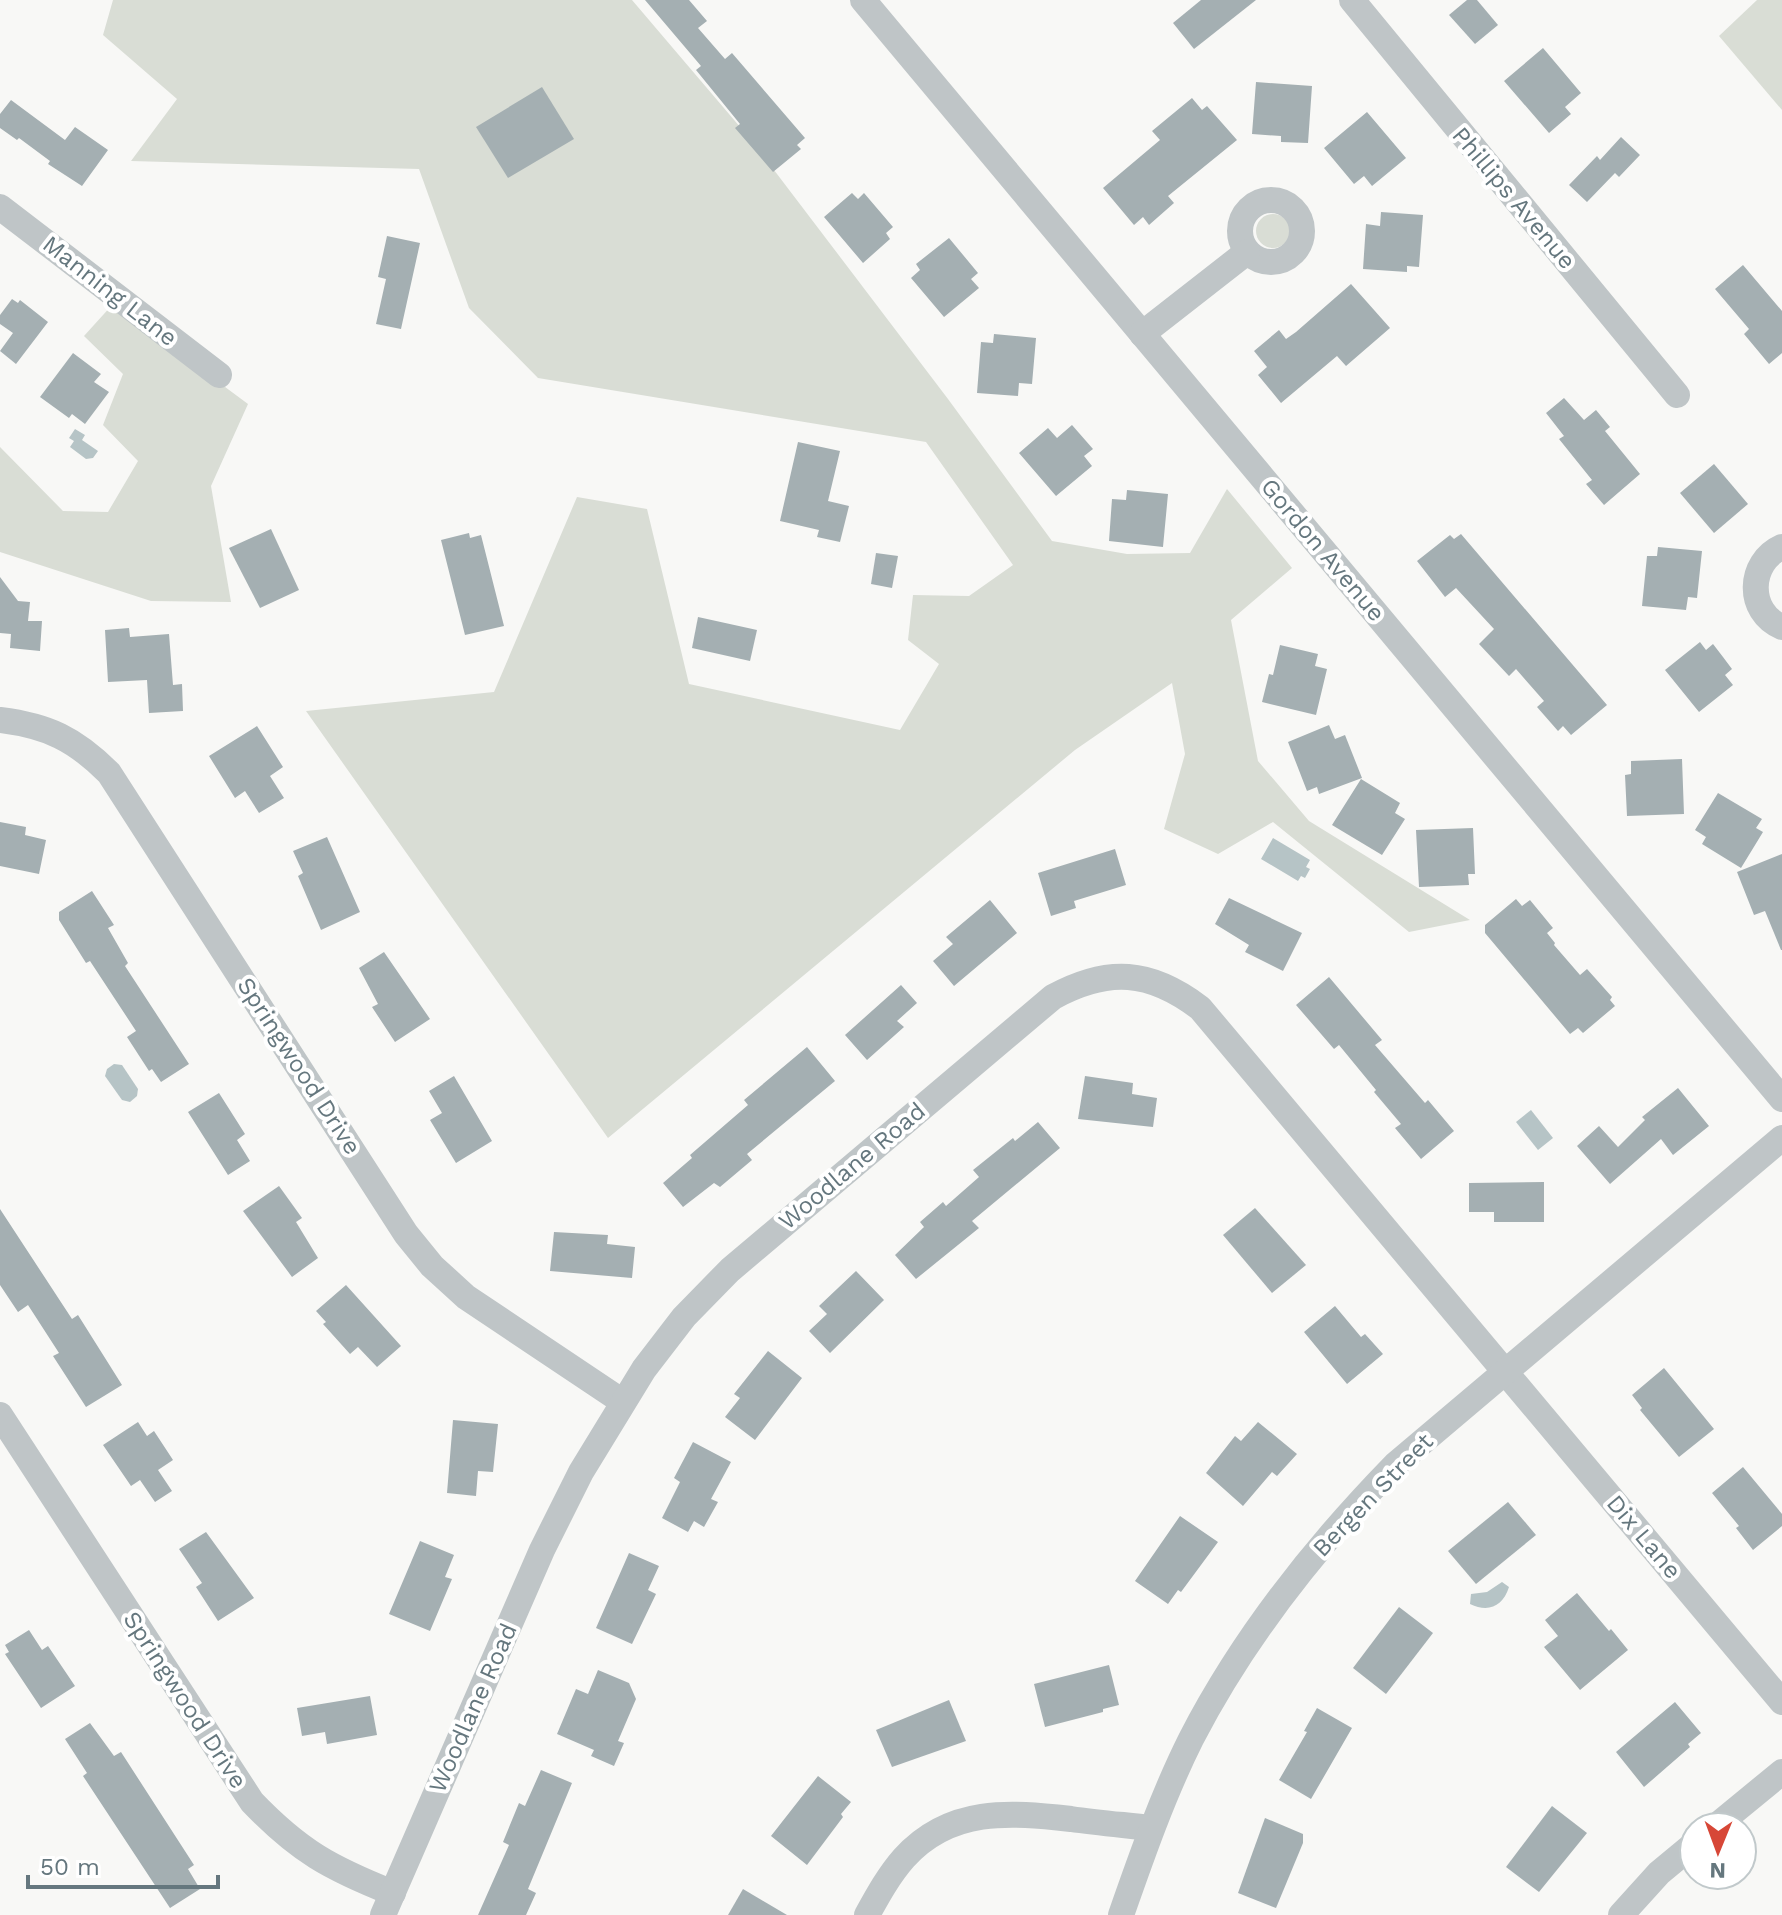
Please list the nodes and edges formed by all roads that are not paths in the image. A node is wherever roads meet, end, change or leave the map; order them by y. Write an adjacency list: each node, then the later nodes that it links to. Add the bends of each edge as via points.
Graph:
1 (863, 0): 5 (street, Gordon Avenue)
2 (1352, 0): 7 (street, Phillips Avenue)
3 (0, 207): 6 (street, Manning Lane)
4 (1247, 252): 5 (street)
5 (1142, 334): 11 (street, Gordon Avenue)
6 (219, 375)
7 (1677, 395)
8 (1782, 547): 9 (street, via 1766,558 1755,585 1764,614)
9 (1782, 627)
10 (0, 720): 14 (street, Springwood Drive, via 59,734 109,773 406,1234 432,1266 466,1297)
11 (1782, 1099)
12 (1782, 1138): 13 (street, Bergen Street)
13 (1506, 1371): 14 (street, Woodlane Road, via 1200,1008 1155,981 1129,976 1078,983 1053,997 730,1270 684,1317); 16 (street, Dix Lane); 19 (street, Bergen Street, via 1395,1465 1287,1586 1191,1739)
14 (623, 1402): 21 (street, Woodlane Road, via 542,1550)
15 (0, 1415): 21 (street, Springwood Drive, via 252,1802 314,1857)
16 (1782, 1702)
17 (1782, 1772): 18 (street)
18 (1734, 1811)
19 (1151, 1828): 22 (street, via 1013,1813 962,1820 906,1855); 23 (street, Bergen Street)
20 (1678, 1857): 24 (street)
21 (388, 1904)
22 (867, 1915)
23 (1121, 1915)
24 (1621, 1915)

